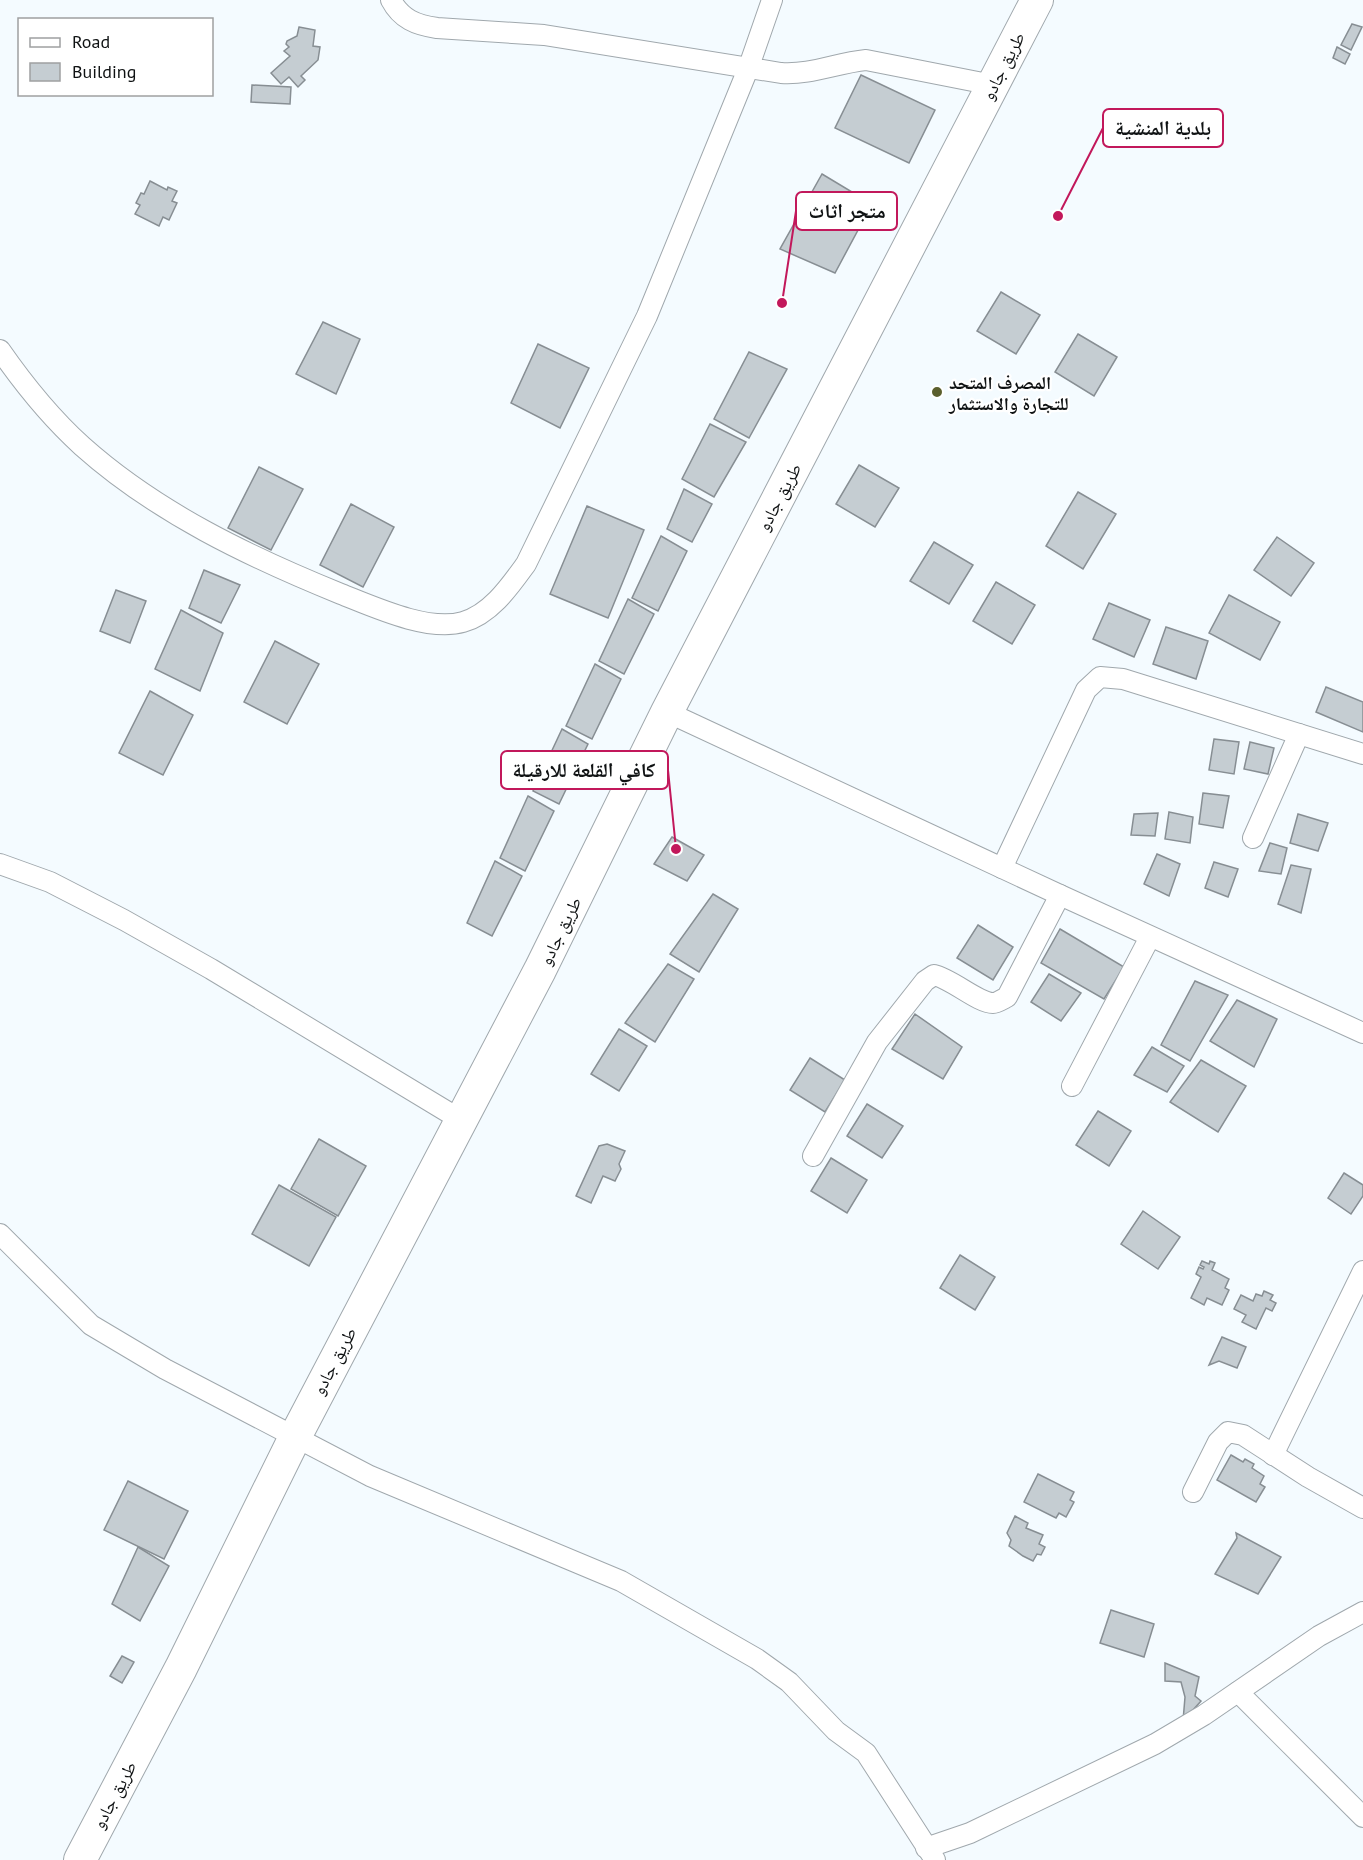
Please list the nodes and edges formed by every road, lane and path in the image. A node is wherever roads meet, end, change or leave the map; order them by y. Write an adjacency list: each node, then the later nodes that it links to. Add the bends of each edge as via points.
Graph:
1 (391, 0): 4 (street, via 396,11 421,25 544,35)
2 (772, 0): 4 (street)
3 (1036, 0): 5 (highway, طريق جادو)
4 (748, 69): 5 (street, via 795,74 866,60); 6 (street, via 647,316 525,564 494,603 463,622 429,623 385,611 244,552 186,520 133,486 84,447 45,411)
5 (993, 85): 7 (highway, طريق جادو)
6 (0, 350)
7 (667, 712): 12 (street); 17 (highway, طريق جادو)
8 (1299, 734): 9 (street); 10 (street); 12 (street, via 1123,679 1100,677 1086,690)
9 (1363, 754)
10 (1253, 838)
11 (0, 864): 17 (street, via 50,882 133,925)
12 (1002, 868): 13 (street)
13 (1060, 895): 14 (street); 18 (street, via 1007,998 993,1003 982,1000 944,977 934,975 925,981 877,1042)
14 (1150, 936): 15 (street); 16 (street)
15 (1363, 1034)
16 (1072, 1086)
17 (461, 1120): 21 (highway, طريق جادو)
18 (813, 1156)
19 (0, 1234): 21 (street, via 91,1324 165,1369)
20 (1363, 1271): 22 (street)
21 (294, 1437): 28 (street, via 370,1476 621,1581 757,1659 789,1682 836,1731 866,1753); 29 (highway, طريق جادو, via 181,1668)
22 (1273, 1455): 23 (street, via 1243,1435 1228,1432 1218,1442); 24 (street)
23 (1193, 1492)
24 (1363, 1508)
25 (1363, 1612): 26 (street, via 1319,1636)
26 (1238, 1692): 27 (street); 28 (street, via 1155,1744)
27 (1363, 1816)
28 (930, 1854)
29 (80, 1860)

